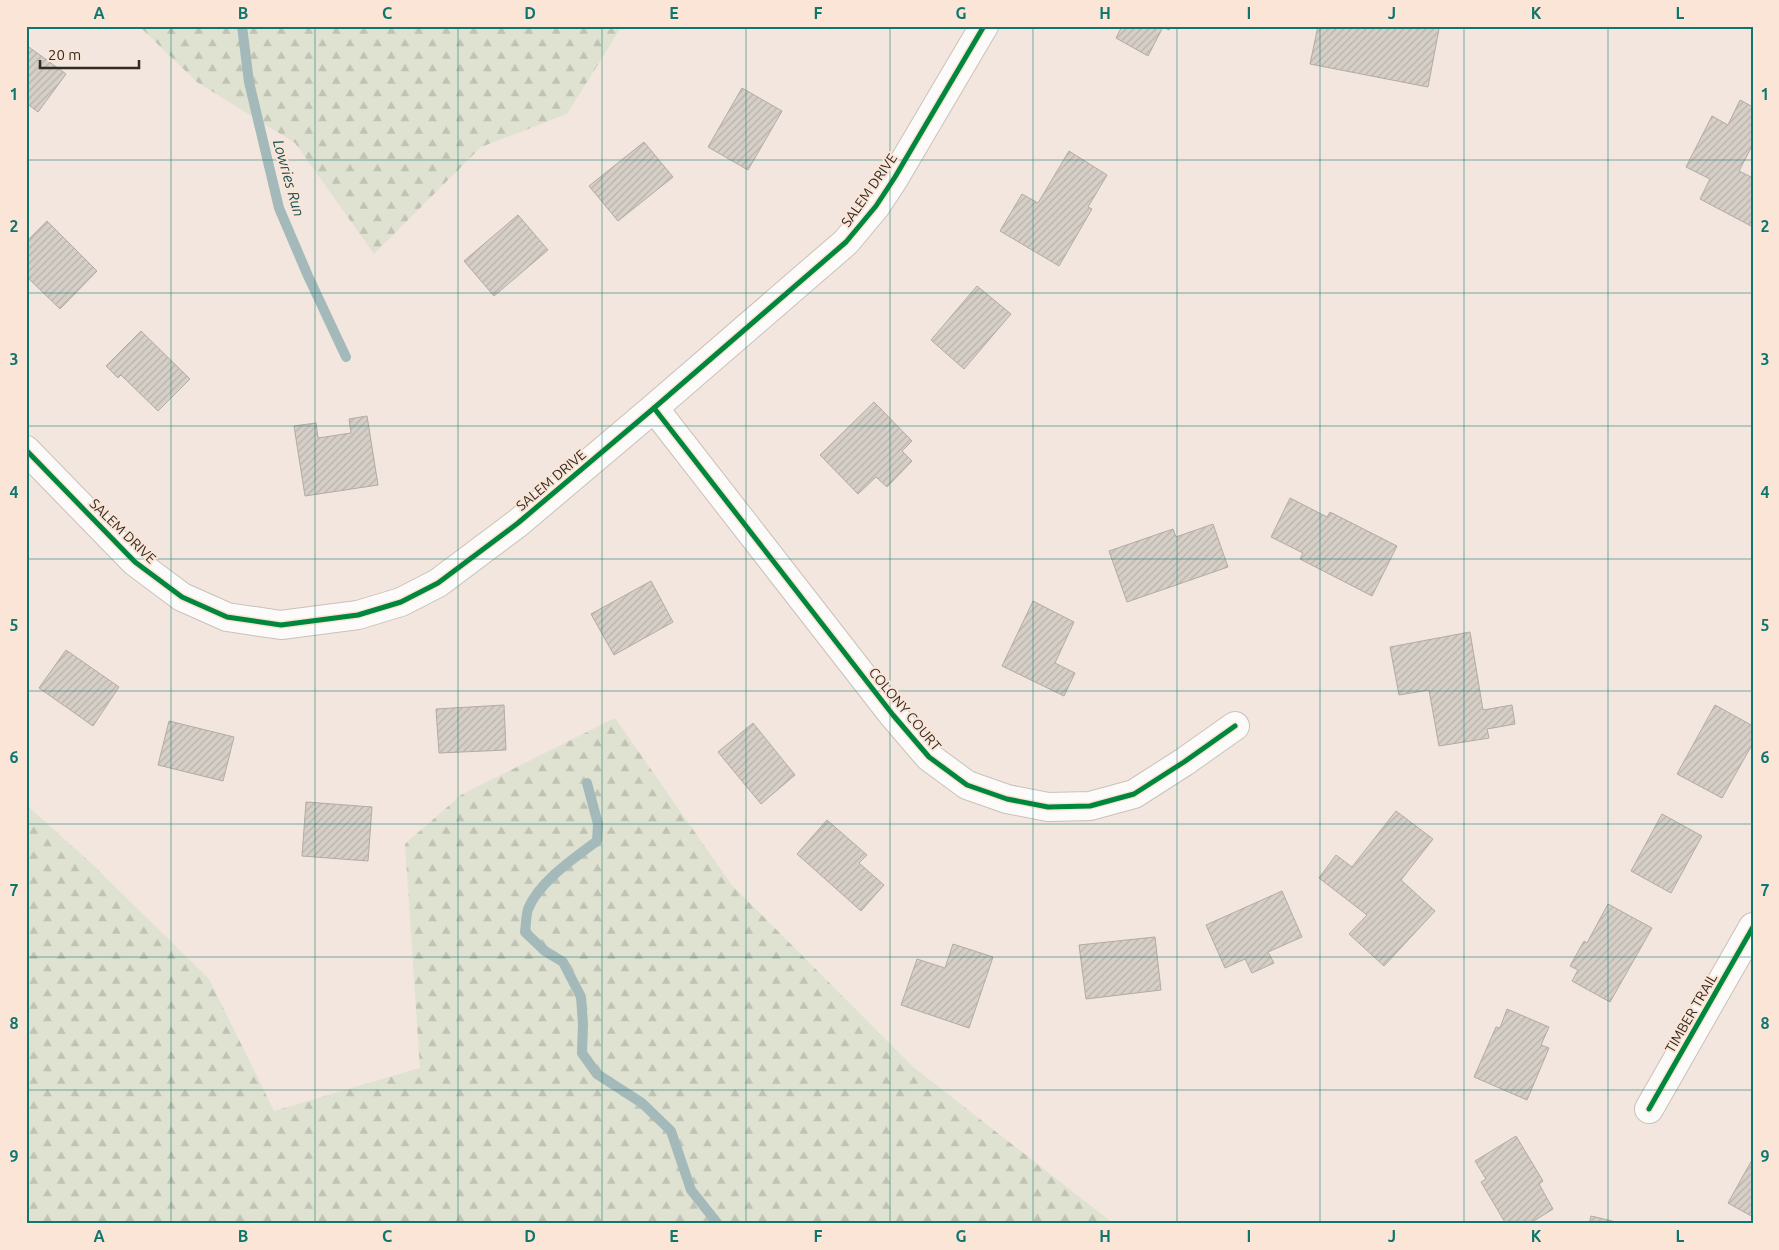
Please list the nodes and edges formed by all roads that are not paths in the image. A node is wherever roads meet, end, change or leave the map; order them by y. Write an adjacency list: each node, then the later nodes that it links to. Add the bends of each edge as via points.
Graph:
1 (984, 26): 2 (street, SALEM DRIVE, via 895,177 846,242)
2 (654, 408): 3 (street, SALEM DRIVE, via 518,523 438,583 401,602 358,615 281,625 228,617 182,597 135,562); 4 (street, COLONY COURT, via 893,715 929,757 967,785 1007,800 1048,807 1090,806 1134,794)
3 (26, 450)
4 (1236, 726)
5 (1753, 927): 6 (street, TIMBER TRAIL)
6 (1649, 1109)

